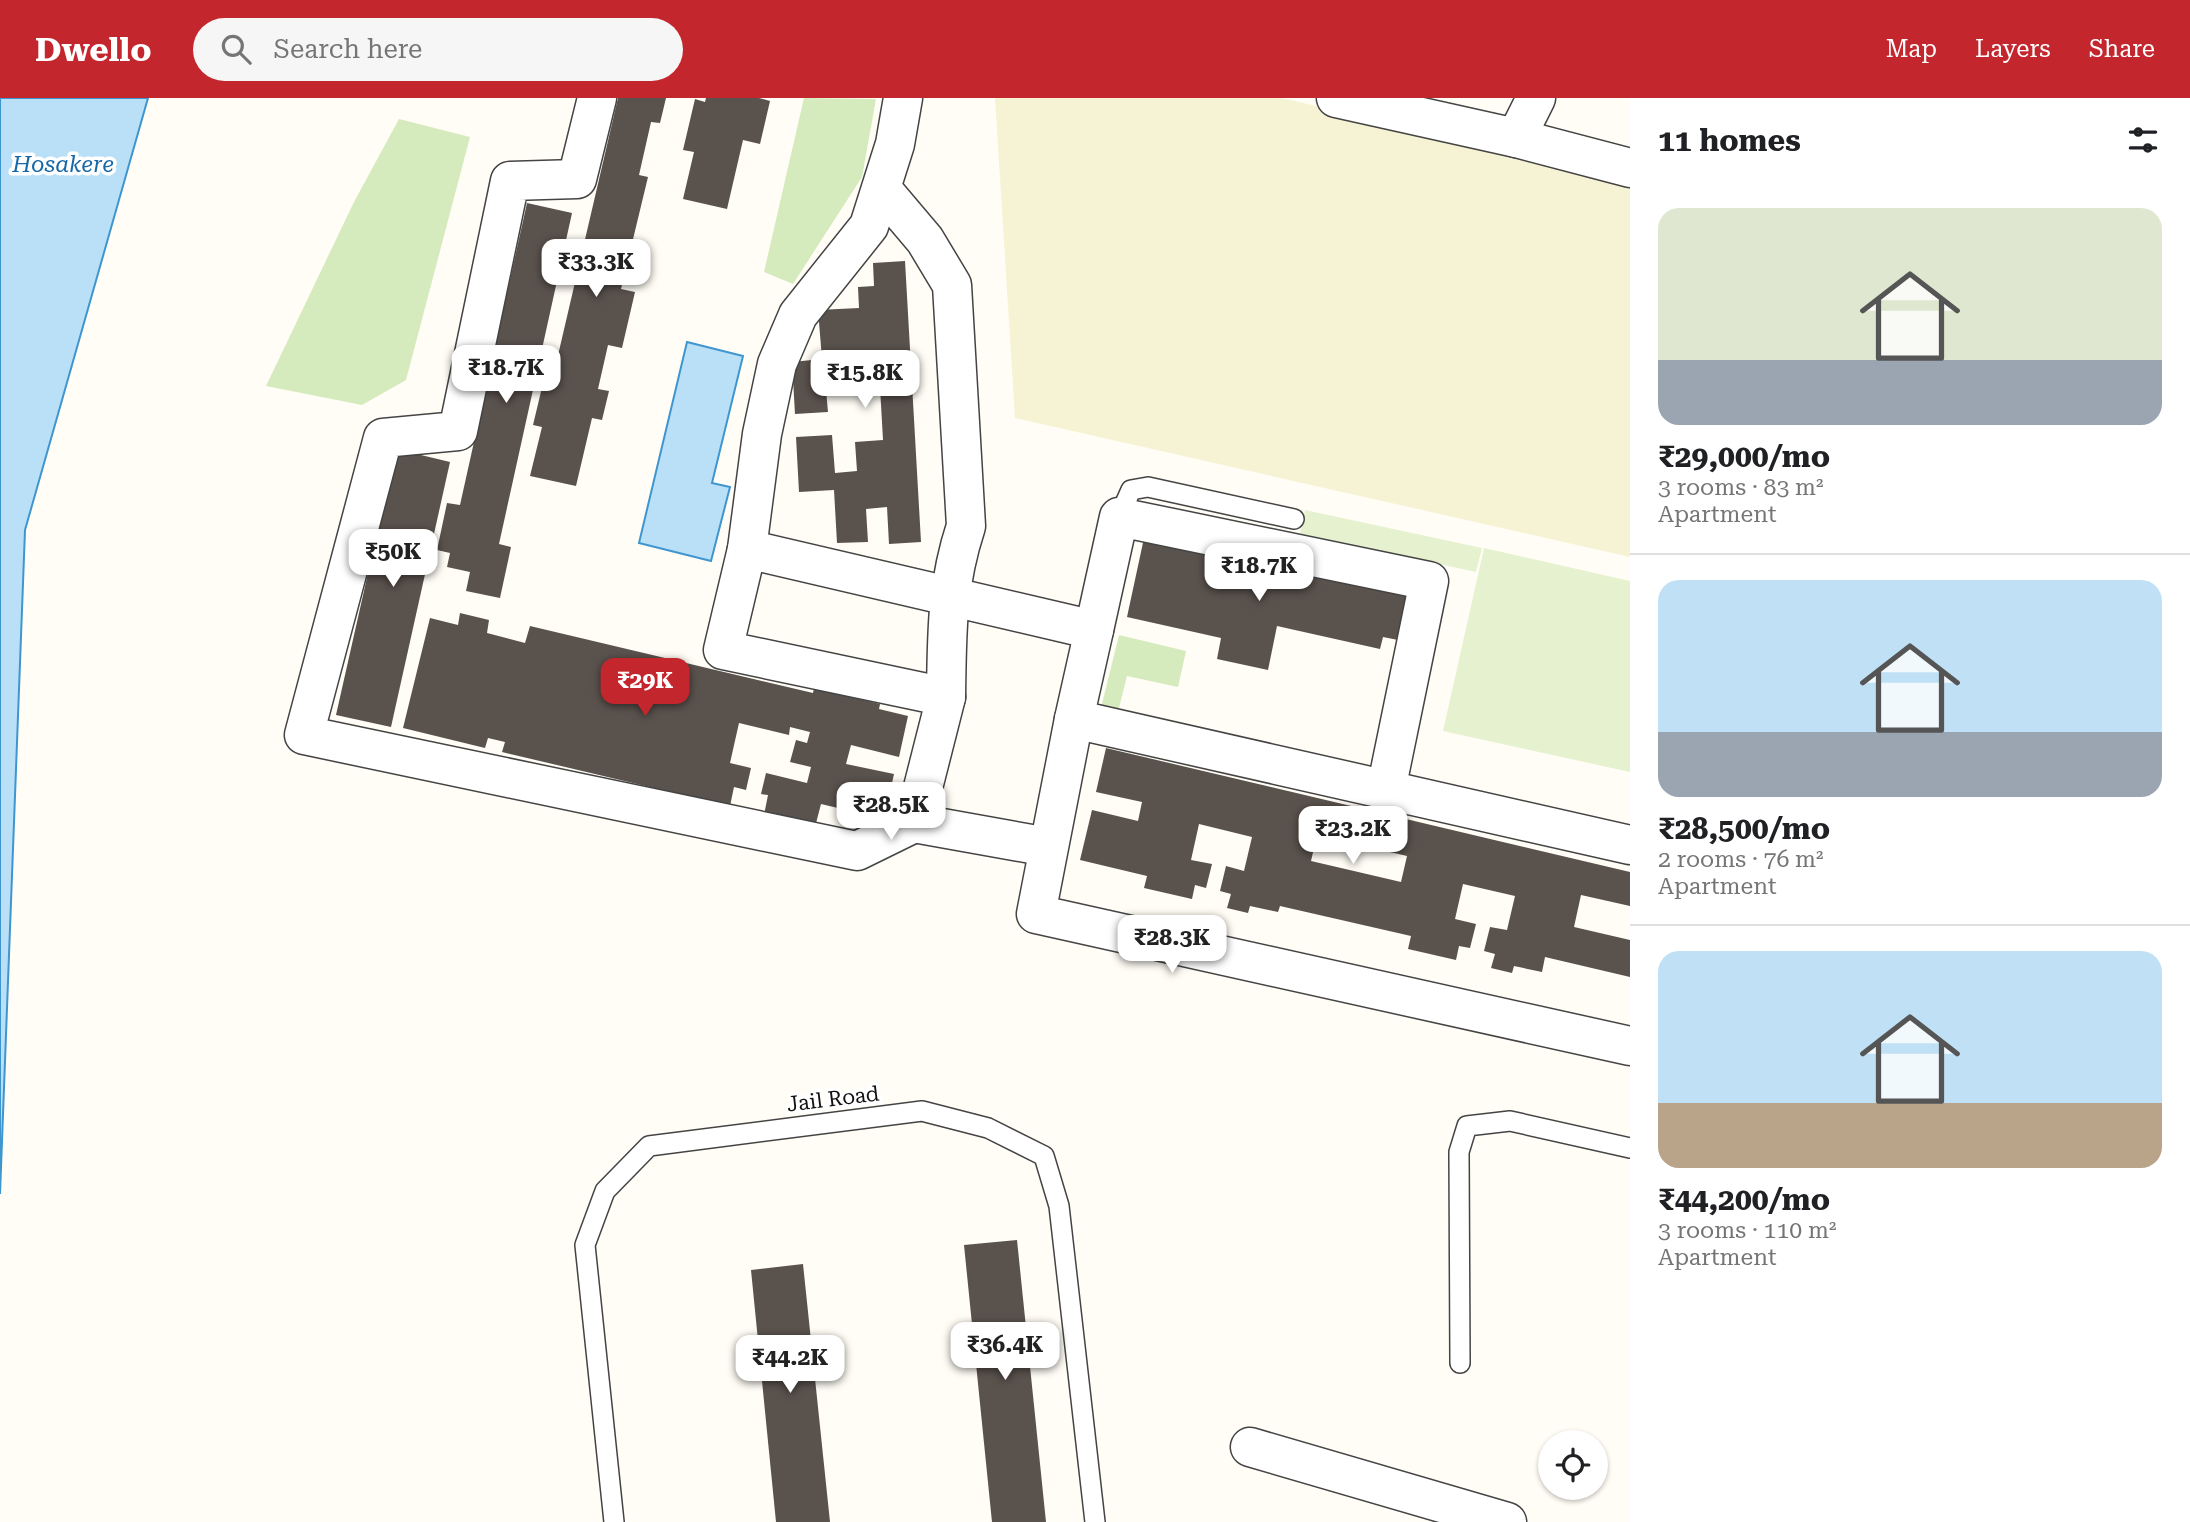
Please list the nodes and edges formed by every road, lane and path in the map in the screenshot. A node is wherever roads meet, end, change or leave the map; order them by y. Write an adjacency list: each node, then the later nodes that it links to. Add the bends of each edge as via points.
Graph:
1 (597, 98): 16 (street, via 577,179 510,181 457,431 383,438 304,735 857,851)
2 (903, 98): 7 (street)
3 (1336, 98): 5 (street)
4 (1536, 98): 5 (street)
5 (1516, 138): 6 (street)
6 (1630, 168)
7 (881, 187): 10 (street, via 869,226 798,316 777,364 762,434); 11 (street, via 925,240 952,285 966,526)
8 (1119, 517): 9 (lane, via 1131,490 1148,487); 12 (street); 15 (street, via 1429,581)
9 (1294, 519)
10 (747, 549): 11 (street); 13 (street, via 723,650)
11 (948, 597): 12 (street); 13 (street)
12 (1094, 630): 14 (street)
13 (946, 697): 16 (street)
14 (1074, 719): 15 (street); 18 (street)
15 (1386, 790): 17 (street)
16 (914, 823): 18 (street)
17 (1630, 845)
18 (1048, 847): 19 (street, via 1035,914)
19 (1630, 1046)
20 (1630, 1148): 21 (lane, via 1510,1121 1466,1126 1459,1152)
21 (1460, 1363)
22 (1250, 1447): 25 (street)
23 (614, 1522): 24 (lane, Jail Road, via 585,1245 605,1191 649,1146 922,1111 988,1128 1044,1156 1059,1206)
24 (1095, 1522)
25 (1507, 1522)

